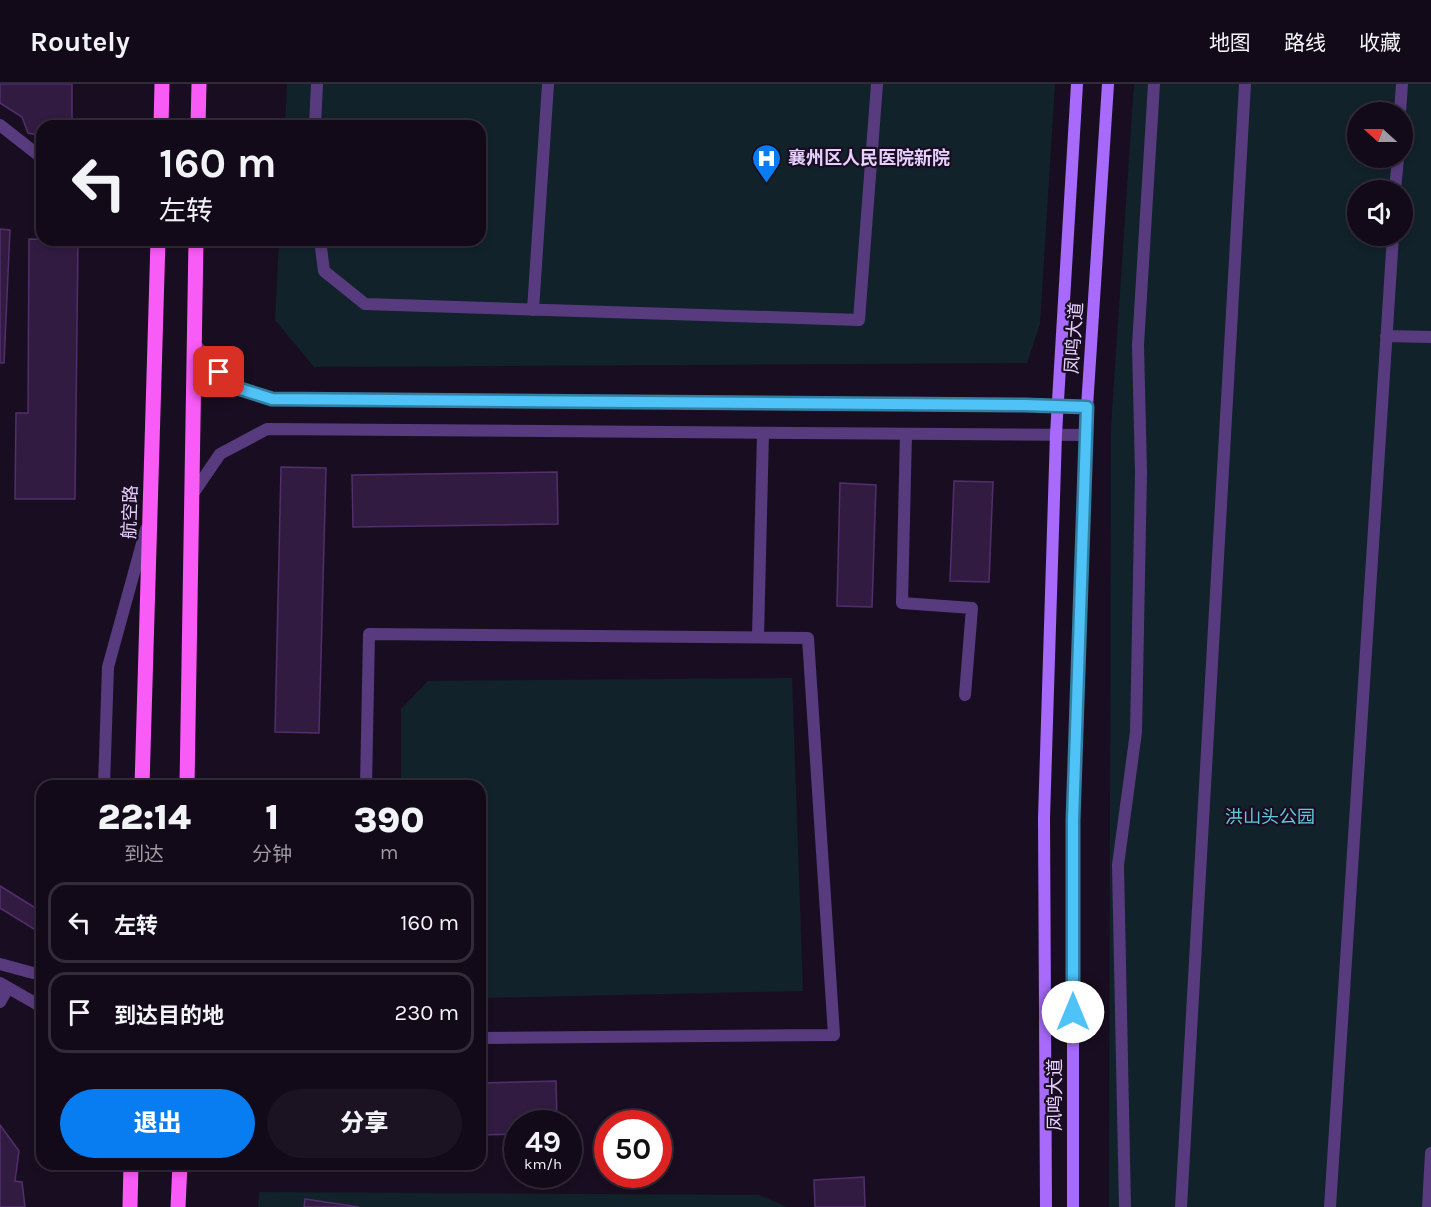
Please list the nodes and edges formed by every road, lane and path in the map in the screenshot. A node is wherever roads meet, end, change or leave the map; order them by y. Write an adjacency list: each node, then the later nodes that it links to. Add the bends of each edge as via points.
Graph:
1 (162, 84): 12 (main road)
2 (199, 84): 13 (main road)
3 (317, 84): 14 (street)
4 (548, 84): 21 (street)
5 (877, 84): 21 (street, via 859,320)
6 (1077, 84): 25 (main road, 凤鸣大道)
7 (1108, 84): 26 (main road, 凤鸣大道)
8 (1154, 84): 48 (street, via 1138,345 1141,473 1136,732 1118,865)
9 (1245, 84): 53 (street)
10 (1402, 84): 11 (street)
11 (1401, 102)
12 (161, 120)
13 (198, 120)
14 (315, 120)
15 (0, 125): 16 (street)
16 (36, 153)
17 (154, 246): 32 (main road, 航空路)
18 (196, 246): 24 (main road)
19 (321, 246): 21 (street, via 324,271 365,304)
20 (1391, 246): 22 (street)
21 (533, 310)
22 (1386, 336): 23 (street); 54 (street)
23 (1431, 337)
24 (195, 344): 25 (street, via 231,386 272,399); 31 (main road)
25 (1057, 406): 26 (street); 29 (main road, 凤鸣大道)
26 (1087, 407): 30 (main road, 凤鸣大道)
27 (763, 433): 28 (street); 31 (street, via 267,429 220,454); 33 (street)
28 (906, 434): 29 (street); 34 (street, via 902,603 972,608)
29 (1056, 434): 30 (street); 50 (main road, 凤鸣大道, via 1044,818)
30 (1086, 435): 49 (main road, 凤鸣大道, via 1073,820)
31 (192, 495): 37 (main road)
32 (150, 513): 35 (street, via 108,667); 36 (main road, 航空路)
33 (758, 637): 38 (street, via 369,634); 44 (street, via 808,638 834,1035)
34 (965, 694)
35 (104, 780)
36 (142, 780)
37 (187, 780)
38 (366, 780)
39 (0, 964): 40 (street)
40 (36, 972)
41 (4, 985): 42 (street); 43 (street)
42 (0, 1002)
43 (36, 1004)
44 (486, 1038)
45 (1431, 1153): 55 (street)
46 (131, 1170): 51 (main road)
47 (180, 1170): 52 (main road)
48 (1125, 1204)
49 (1073, 1205)
50 (1046, 1206)
51 (130, 1207)
52 (178, 1207)
53 (1181, 1207)
54 (1330, 1207)
55 (1428, 1207)

